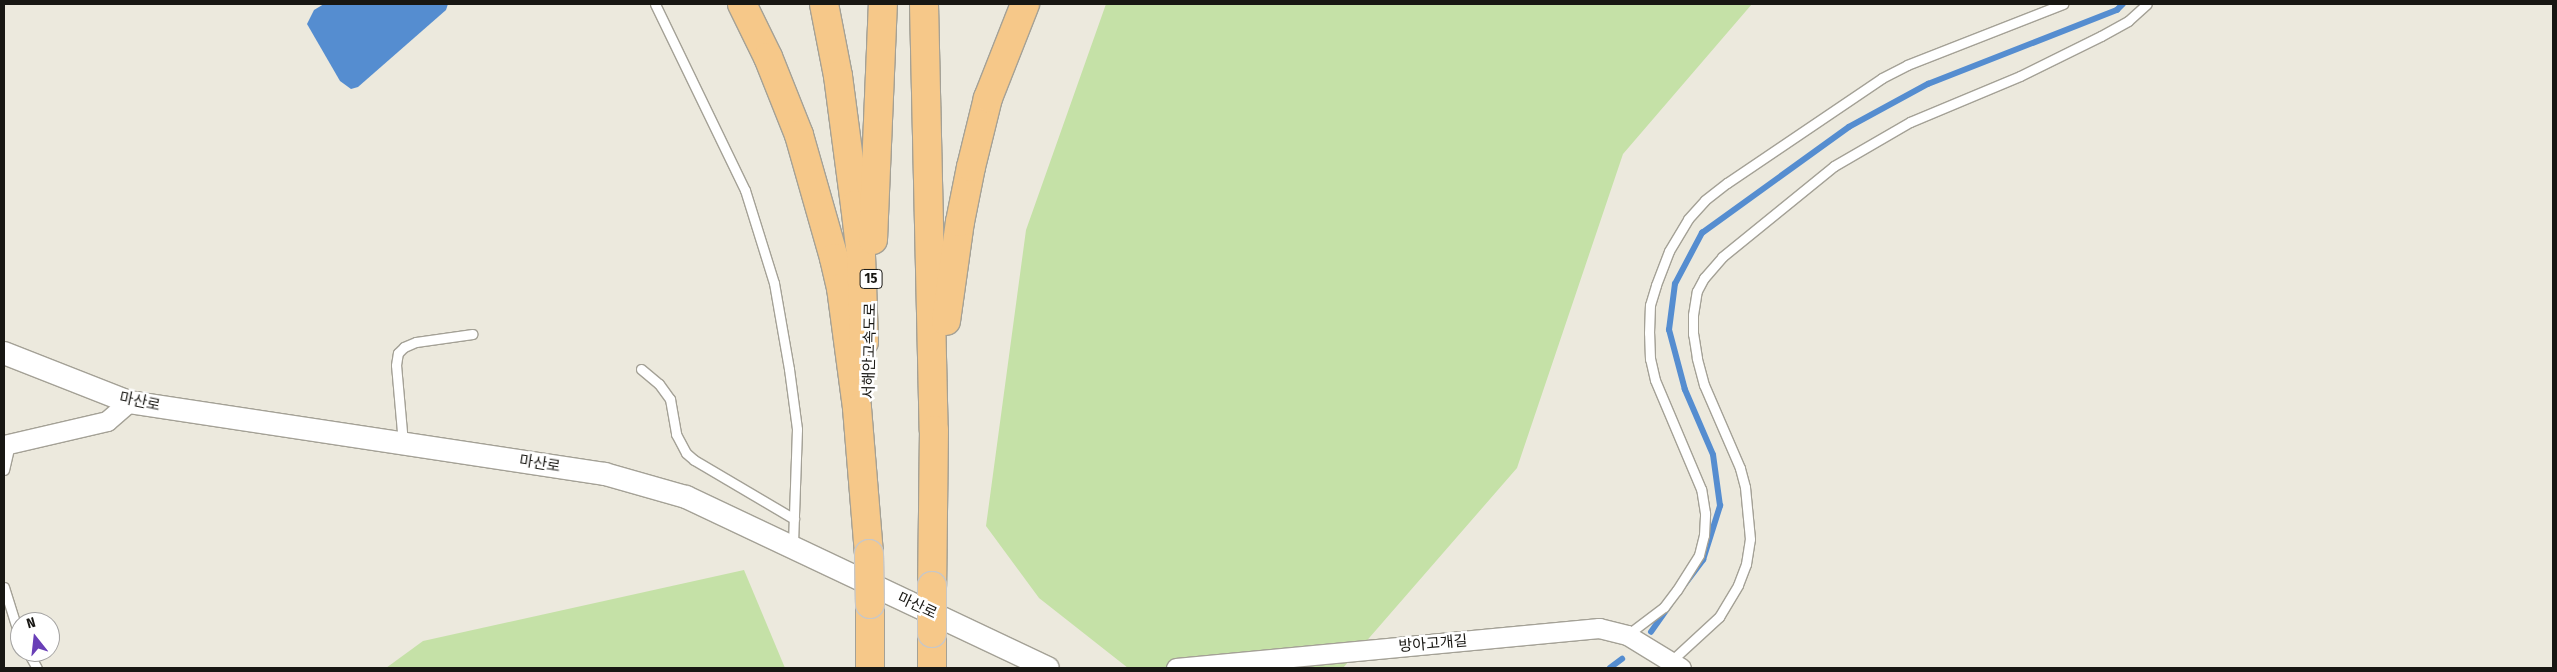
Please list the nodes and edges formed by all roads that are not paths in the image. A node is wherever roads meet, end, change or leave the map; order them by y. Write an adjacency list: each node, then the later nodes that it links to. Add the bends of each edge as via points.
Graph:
1 (655, 4): 17 (lane, via 745,190 774,284 797,429)
2 (742, 4): 19 (highway, via 768,56 799,135 836,266 857,408)
3 (824, 4): 19 (highway, via 838,76 861,255)
4 (883, 4): 19 (highway, 서해안고속도로 / 15, via 871,278)
5 (924, 4): 13 (highway)
6 (1025, 4): 13 (highway, via 988,98 971,167 949,289)
7 (2063, 4): 22 (lane, via 1914,62 1882,78 1727,183 1688,219 1669,251 1650,306 1650,359 1655,380 1701,489 1704,535 1699,555 1664,607)
8 (2147, 4): 23 (lane, via 2128,21 2101,36 2020,76 1910,122 1834,166 1722,257 1704,278 1697,291 1693,315 1694,342 1704,385 1743,477 1750,539 1738,585 1719,617)
9 (472, 334): 14 (lane, via 416,342 398,353 396,365)
10 (4, 353): 12 (street, 마산로)
11 (641, 370): 17 (lane, via 659,384 670,399 676,434 686,453)
12 (128, 402): 14 (street, 마산로); 15 (street, via 107,421)
13 (934, 430): 25 (highway, bridge)
14 (404, 444): 18 (street, 마산로, via 605,474 686,497)
15 (7, 445): 16 (lane)
16 (4, 470)
17 (794, 519): 18 (lane)
18 (792, 548): 26 (street, 마산로)
19 (868, 554): 24 (highway, 서해안고속도로 / 15, bridge)
20 (4, 587): 21 (lane)
21 (12, 612)
22 (1627, 635): 23 (street, 방아고개길); 27 (street, 방아고개길, via 1599,628)
23 (1675, 665)
24 (870, 668)
25 (932, 668)
26 (1048, 668)
27 (1176, 668)

